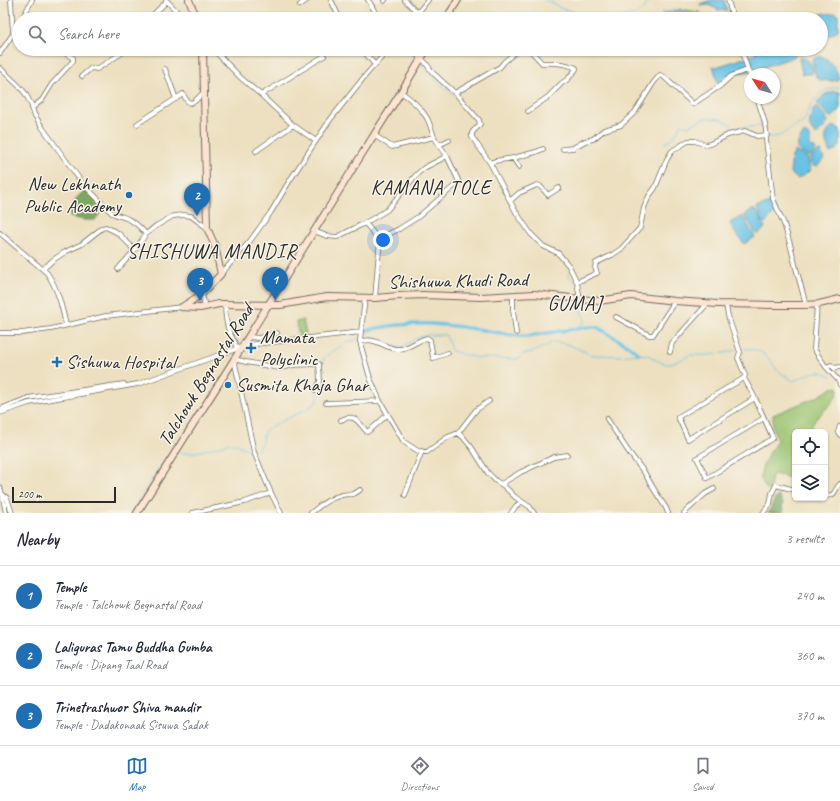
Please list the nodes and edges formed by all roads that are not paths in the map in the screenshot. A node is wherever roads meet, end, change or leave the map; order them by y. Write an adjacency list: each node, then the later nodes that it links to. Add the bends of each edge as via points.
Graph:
1 (11, 0): 23 (street)
2 (32, 0): 13 (street)
3 (167, 0): 14 (street); 15 (street)
4 (189, 0): 16 (main road)
5 (306, 0): 12 (street)
6 (331, 0): 17 (street)
7 (368, 0): 18 (street)
8 (405, 0): 19 (street)
9 (428, 0): 20 (street)
10 (458, 0): 21 (main road)
11 (728, 0): 22 (street)
12 (300, 5)
13 (26, 12)
14 (156, 12)
15 (178, 12)
16 (194, 12)
17 (337, 12)
18 (374, 12)
19 (417, 12)
20 (419, 12)
21 (450, 12)
22 (731, 12)
23 (12, 17)
24 (12, 35): 25 (street)
25 (0, 53)
26 (70, 56): 51 (street, via 73,61 52,84 42,100)
27 (117, 56): 44 (street, via 97,69 90,68)
28 (203, 56): 45 (main road)
29 (220, 56): 48 (street)
30 (324, 56): 48 (street)
31 (368, 56): 39 (street)
32 (382, 56): 39 (street)
33 (418, 56): 38 (street)
34 (423, 56): 38 (main road, Talchowk Begnastal Road)
35 (511, 56): 47 (street, via 500,67)
36 (536, 56): 52 (street, via 542,63 562,63 576,69 548,97)
37 (743, 56): 41 (street)
38 (421, 59): 46 (main road, Talchowk Begnastal Road); 47 (street)
39 (375, 65): 59 (street)
40 (0, 68): 51 (street, via 25,93)
41 (746, 68)
42 (165, 69): 49 (street)
43 (744, 71): 62 (street, via 731,76 693,104 660,75 635,112 621,125 604,130 594,139 573,148)
44 (82, 76)
45 (205, 92): 49 (street, via 190,103 183,94); 71 (main road)
46 (401, 92): 55 (main road, Talchowk Begnastal Road); 57 (street, via 427,119)
47 (455, 93): 66 (street, via 480,122 472,136)
48 (261, 95): 54 (street)
49 (176, 99): 53 (street)
50 (759, 104): 56 (street)
51 (32, 108): 74 (street, via 42,127 83,184 112,213 128,219)
52 (528, 111)
53 (137, 124)
54 (293, 125): 59 (street); 63 (street)
55 (374, 135): 57 (street, via 392,147); 72 (main road, Talchowk Begnastal Road)
56 (766, 135): 80 (street, via 757,136 745,132 728,134 706,145 688,141 672,151 644,208 640,228 621,249 596,263 597,273); 93 (street, via 773,199 784,224)
57 (434, 137): 60 (street)
58 (449, 140): 60 (street)
59 (316, 141): 79 (street, via 271,212)
60 (439, 145): 64 (street)
61 (543, 149): 65 (street)
62 (563, 149)
63 (256, 151)
64 (447, 156): 70 (street, via 424,168 387,210); 75 (street, via 459,182 418,217)
65 (513, 158): 66 (street); 67 (street)
66 (490, 163): 69 (street)
67 (519, 167)
68 (558, 188): 69 (street, via 548,195 537,185 519,193)
69 (510, 201): 80 (street, via 531,234 543,246 561,255)
70 (365, 223): 72 (street, via 337,237); 75 (street)
71 (207, 228): 74 (street, via 191,216 173,216); 79 (main road, via 215,246)
72 (314, 230): 90 (main road, Talchowk Begnastal Road)
73 (0, 233): 77 (street)
74 (146, 234): 76 (street)
75 (380, 238): 84 (street)
76 (134, 251): 77 (street, via 118,233 106,227); 78 (street)
77 (43, 269): 97 (street, via 48,273 56,290)
78 (118, 269)
79 (221, 274): 81 (main road)
80 (577, 282): 86 (street)
81 (202, 294): 94 (main road); 95 (street)
82 (513, 296): 84 (main road, Shishuwa Khudi Road, via 423,295); 86 (main road, Shishuwa Khudi Road, via 534,294); 101 (street)
83 (365, 298): 84 (main road, Shishuwa Khudi Road); 90 (main road, Shishuwa Khudi Road, via 327,297 280,305); 98 (street)
84 (375, 298)
85 (840, 299): 91 (main road, Shishuwa Khudi Road)
86 (580, 300): 87 (main road, Shishuwa Khudi Road, via 599,301 631,296)
87 (675, 301): 88 (main road, Shishuwa Khudi Road); 96 (street, via 653,335)
88 (708, 303): 92 (main road, Shishuwa Khudi Road); 105 (street, via 672,343)
89 (225, 304): 90 (main road, Shishuwa Khudi Road); 95 (main road, Shishuwa Khudi Road); 104 (street, via 230,332)
90 (268, 304): 102 (main road, Talchowk Begnastal Road)
91 (817, 304): 93 (main road, Shishuwa Khudi Road); 108 (street, via 814,349)
92 (726, 305): 93 (main road, Shishuwa Khudi Road); 110 (street, via 740,352 738,358)
93 (806, 305)
94 (182, 307): 95 (main road, Shishuwa Khudi Road); 97 (street, via 106,316)
95 (205, 307)
96 (616, 317)
97 (66, 325): 99 (street, via 22,333)
98 (361, 332): 103 (street); 104 (street)
99 (0, 333)
100 (277, 333): 102 (street, via 259,338)
101 (516, 333)
102 (248, 337): 104 (main road, Talchowk Begnastal Road)
103 (360, 342): 106 (street, via 371,340 398,349 429,338 433,358); 114 (street, via 370,378)
104 (241, 346): 107 (main road, Talchowk Begnastal Road); 117 (street, via 136,382 28,398); 118 (street, via 138,384 29,403)
105 (670, 352)
106 (448, 353)
107 (234, 359): 112 (street, via 280,368 319,364 320,381); 134 (street, via 254,452); 141 (main road, Talchowk Begnastal Road)
108 (826, 367): 109 (street); 111 (street)
109 (840, 367)
110 (744, 378): 113 (street); 113 (street, via 678,417 688,439)
111 (840, 385)
112 (316, 391)
113 (755, 398): 120 (street)
114 (380, 401): 116 (street); 119 (street)
115 (489, 401): 124 (street, via 476,410)
116 (326, 403)
117 (0, 409)
118 (0, 414)
119 (388, 414): 122 (street, via 367,432 356,418); 126 (street, via 404,442)
120 (764, 418): 120 (street, via 773,438 707,478 697,458)
121 (607, 419): 147 (street, via 644,472)
122 (341, 420)
123 (840, 426): 125 (street)
124 (458, 433): 126 (street, via 429,451); 128 (street, via 472,448 488,473)
125 (840, 435)
126 (422, 452): 136 (street)
127 (567, 455): 128 (street, via 521,472)
128 (501, 484): 138 (street)
129 (840, 484): 137 (street, via 833,495)
130 (0, 487): 135 (street)
131 (714, 489): 148 (street)
132 (792, 489): 149 (street, via 776,485 770,504)
133 (360, 490): 144 (street, via 354,494 325,501)
134 (271, 493): 142 (street, via 245,502); 143 (street)
135 (1, 494): 139 (street); 140 (street, via 7,498)
136 (405, 495)
137 (828, 496)
138 (521, 502): 145 (street); 146 (street)
139 (6, 513)
140 (12, 513)
141 (137, 513)
142 (192, 513)
143 (281, 513)
144 (311, 513)
145 (511, 513)
146 (534, 513)
147 (668, 513)
148 (684, 513)
149 (763, 513)

